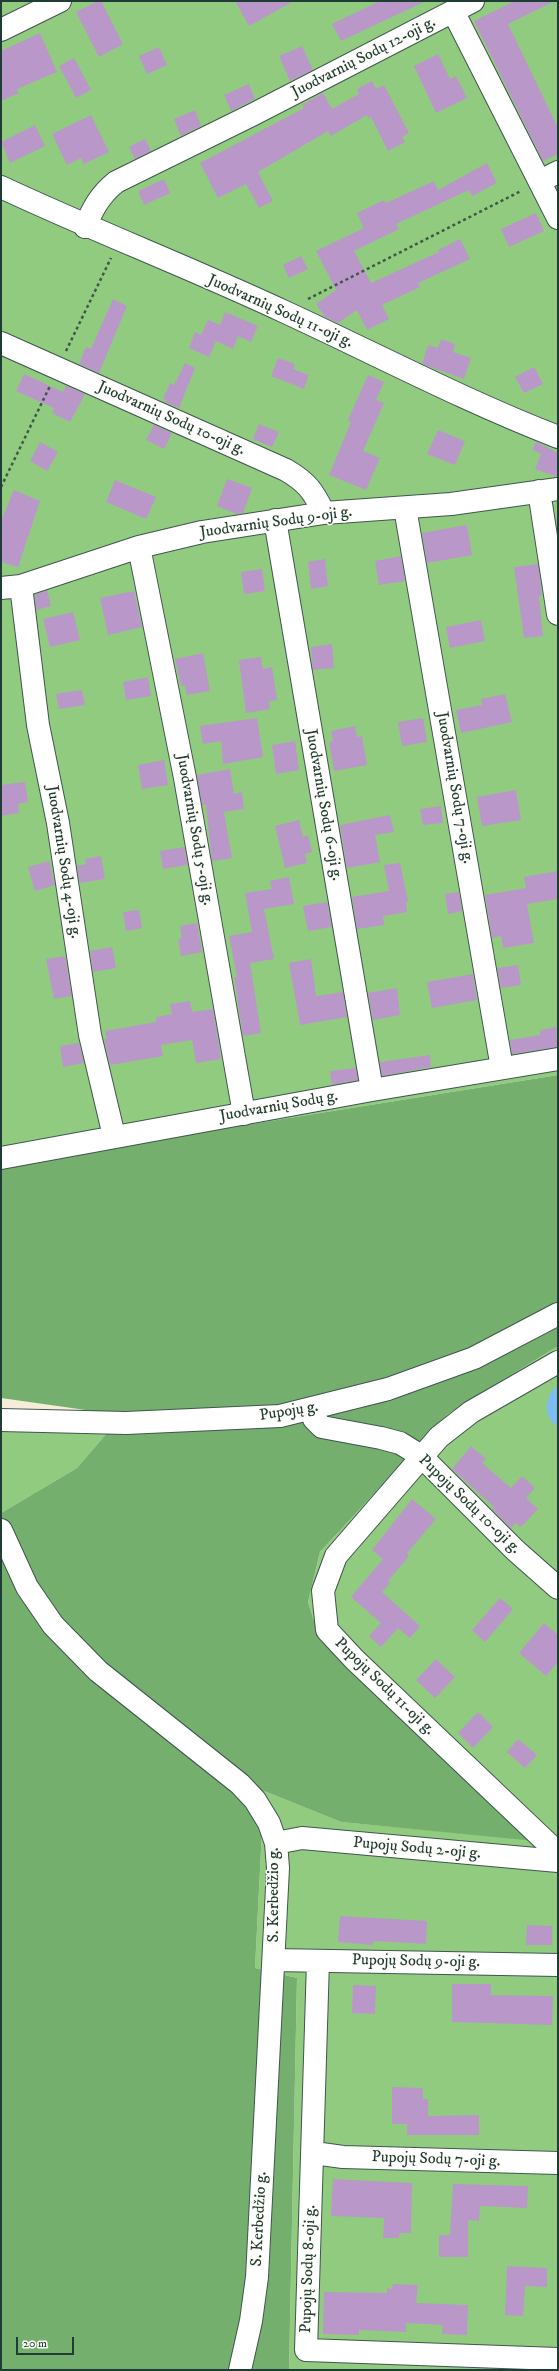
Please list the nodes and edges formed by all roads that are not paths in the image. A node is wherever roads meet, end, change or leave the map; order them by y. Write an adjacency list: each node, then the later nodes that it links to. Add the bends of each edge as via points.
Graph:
1 (60, 1): 4 (street)
2 (473, 1): 3 (street)
3 (454, 11): 5 (street, Juodvarnių Sodų 12-oji g.); 8 (street, Juodvarnių Sodų 12-oji g., via 252,116 116,182 96,203)
4 (1, 30)
5 (549, 177): 7 (street, Juodvarnių Sodų 12-oji g.)
6 (1, 187): 8 (street, Juodvarnių Sodų 11-oji g.)
7 (558, 218)
8 (86, 227): 10 (street, Juodvarnių Sodų 11-oji g., via 284,311 376,356)
9 (1, 343): 13 (street, Juodvarnių Sodų 10-oji g., via 286,470 304,480 313,490)
10 (558, 438)
11 (549, 490): 12 (street, Juodvarnių Sodų 9-oji g.); 17 (street)
12 (405, 508): 13 (street, Juodvarnių Sodų 9-oji g.); 19 (street, Juodvarnių Sodų 7-oji g.)
13 (324, 513): 14 (street, Juodvarnių Sodų 9-oji g.)
14 (275, 520): 15 (street, Juodvarnių Sodų 9-oji g., via 202,532); 20 (street, Juodvarnių Sodų 6-oji g.)
15 (139, 547): 16 (street, Juodvarnių Sodų 9-oji g.); 21 (street, Juodvarnių Sodų 5-oji g., via 185,778)
16 (11, 587): 22 (street, Juodvarnių Sodų 4-oji g., via 58,822 90,1035)
17 (558, 614)
18 (558, 1059): 19 (street, Juodvarnių Sodų g.)
19 (502, 1068): 20 (street, Juodvarnių Sodų g.)
20 (372, 1090): 21 (street, Juodvarnių Sodų g.)
21 (244, 1114): 22 (street, Juodvarnių Sodų g.)
22 (114, 1136): 23 (street, Juodvarnių Sodų g.)
23 (1, 1158)
24 (558, 1314): 26 (street, Pupojų g., via 474,1358 388,1388)
25 (558, 1362): 28 (street, Pupojų Sodų 11-oji g., via 471,1412 439,1437)
26 (312, 1409): 27 (street, Pupojų g., via 272,1416 126,1423); 28 (street, Pupojų Sodų 10-oji g., via 314,1419 322,1427 400,1443)
27 (1, 1420)
28 (421, 1456): 30 (street, Pupojų Sodų 10-oji g., via 515,1550); 32 (street, Pupojų Sodų 11-oji g., via 336,1556 322,1591 327,1630 354,1660)
29 (1, 1530): 31 (street, S. Kerbedžio g., via 27,1587 53,1624 98,1671 240,1784 255,1800 269,1823)
30 (558, 1588)
31 (276, 1843): 33 (street, Pupojų Sodų 2-oji g., via 302,1838); 34 (street, S. Kerbedžio g., via 278,1868)
32 (558, 1853)
33 (558, 1861)
34 (274, 1960): 35 (street, Pupojų Sodų 9-oji g.); 40 (street, S. Kerbedžio g., via 257,2277 251,2321)
35 (318, 1961): 36 (street, Pupojų Sodų 9-oji g.); 37 (street, Pupojų Sodų 8-oji g.)
36 (558, 1965)
37 (314, 2154): 38 (street, Pupojų Sodų 7-oji g.); 39 (street, Pupojų Sodų 8-oji g., via 306,2350)
38 (558, 2163)
39 (558, 2359)
40 (240, 2370)

